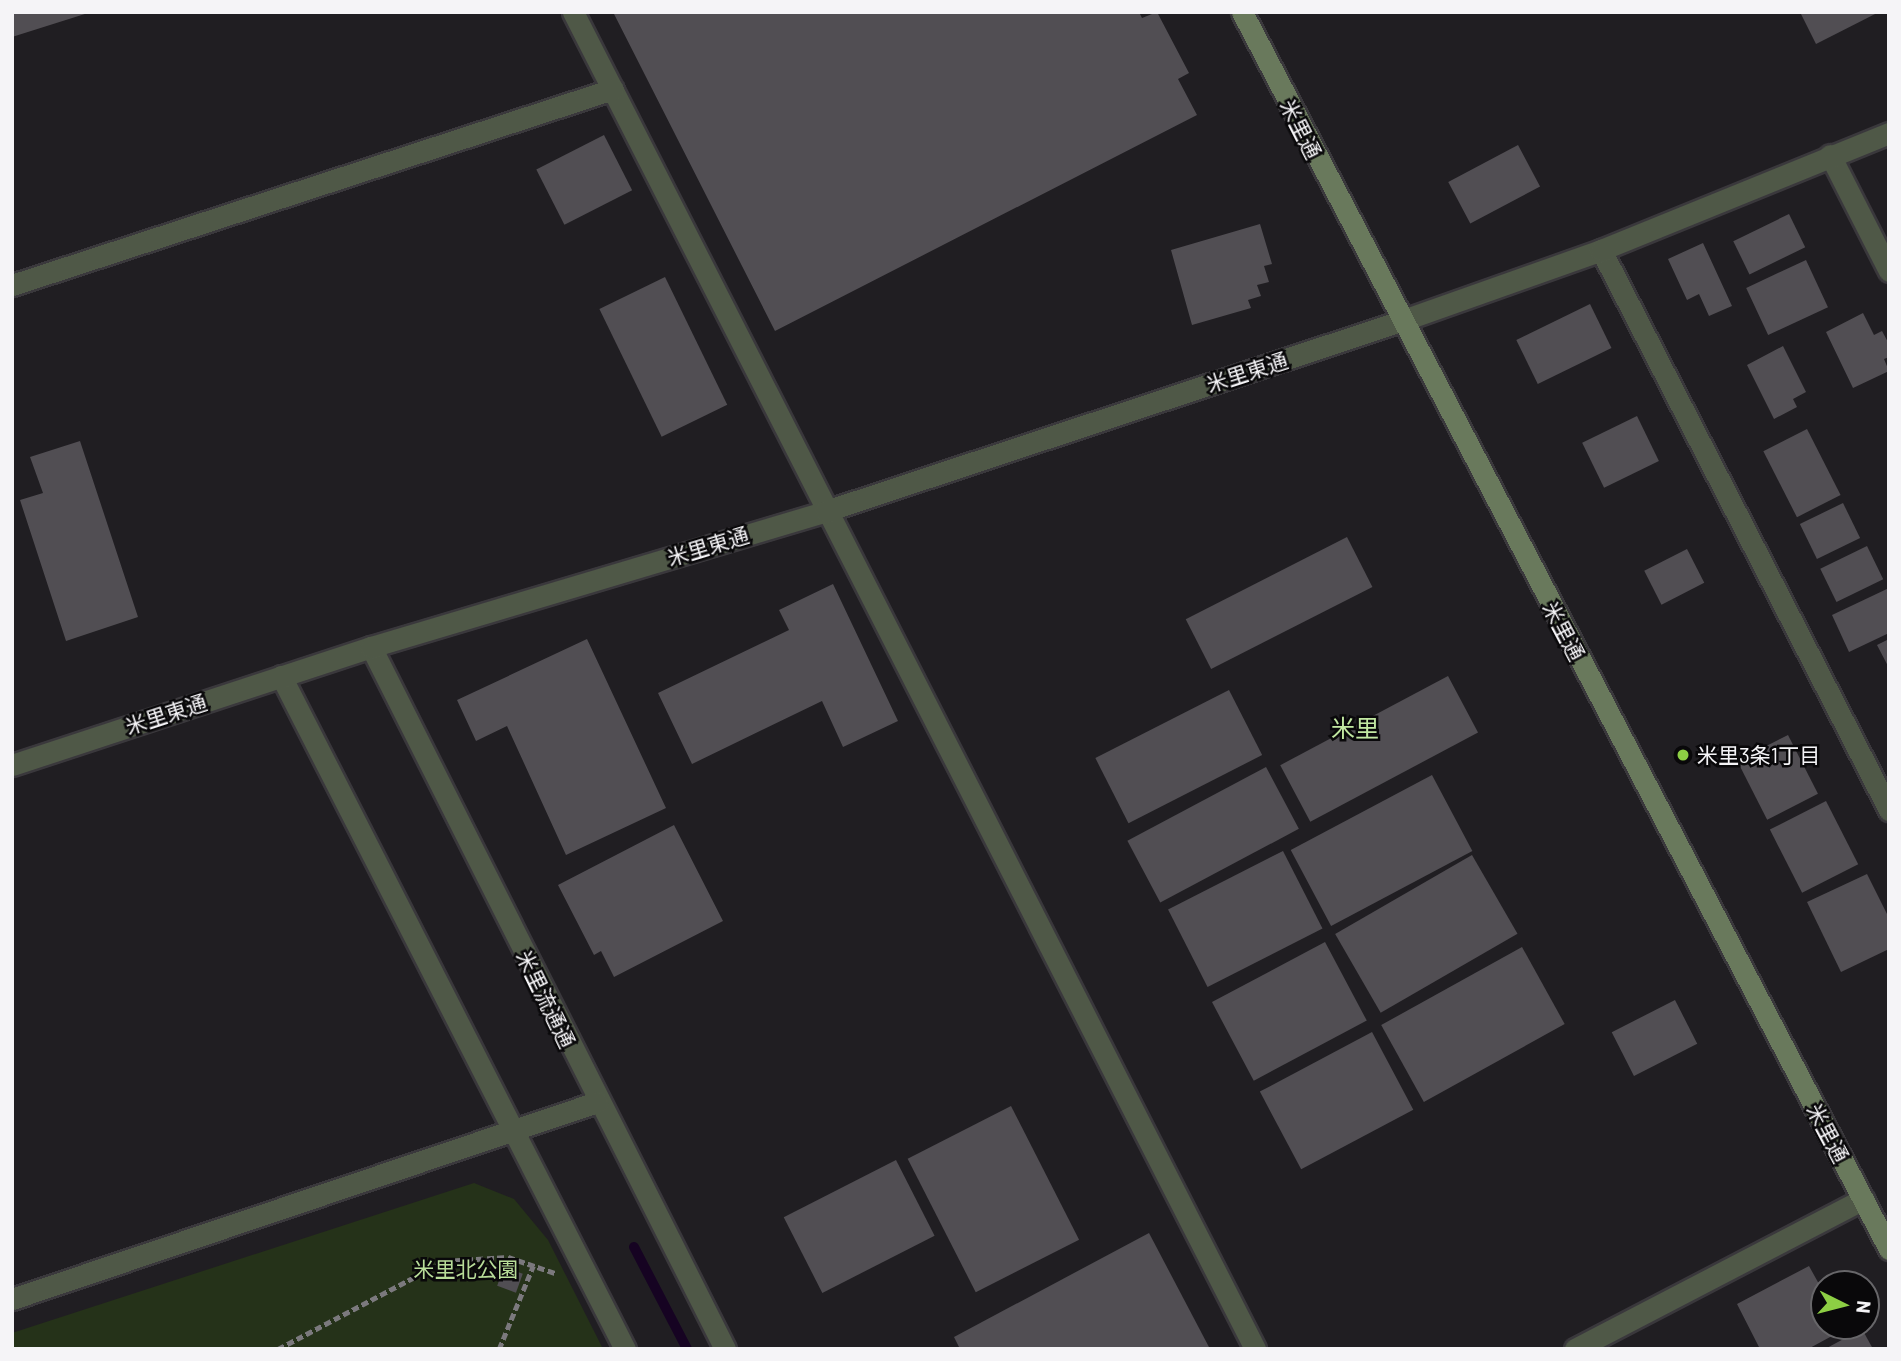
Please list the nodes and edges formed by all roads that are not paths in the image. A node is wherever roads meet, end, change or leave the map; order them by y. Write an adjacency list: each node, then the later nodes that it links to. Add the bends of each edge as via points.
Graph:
1 (573, 12): 3 (street)
2 (1242, 12): 9 (street, 米里通)
3 (613, 89): 8 (street); 10 (street)
4 (1889, 133): 5 (street, 米里東通)
5 (1830, 155): 6 (street, 米里東通); 7 (street)
6 (1601, 250): 9 (street, 米里東通); 14 (street)
7 (1889, 271)
8 (12, 285)
9 (1401, 321): 10 (street, 米里東通); 17 (street, 米里通)
10 (827, 511): 11 (street, 米里東通); 23 (street)
11 (371, 647): 12 (street, 米里東通); 15 (street, 米里流通通)
12 (281, 676): 13 (street, 米里東通); 16 (street)
13 (12, 765)
14 (1889, 810)
15 (597, 1102): 16 (street); 22 (street, 米里流通通)
16 (512, 1128): 19 (street); 21 (street)
17 (1863, 1199): 18 (street, 米里通); 20 (street)
18 (1889, 1249)
19 (12, 1299)
20 (1612, 1340): 24 (street)
21 (625, 1349)
22 (724, 1349)
23 (1255, 1349)
24 (1575, 1349)

